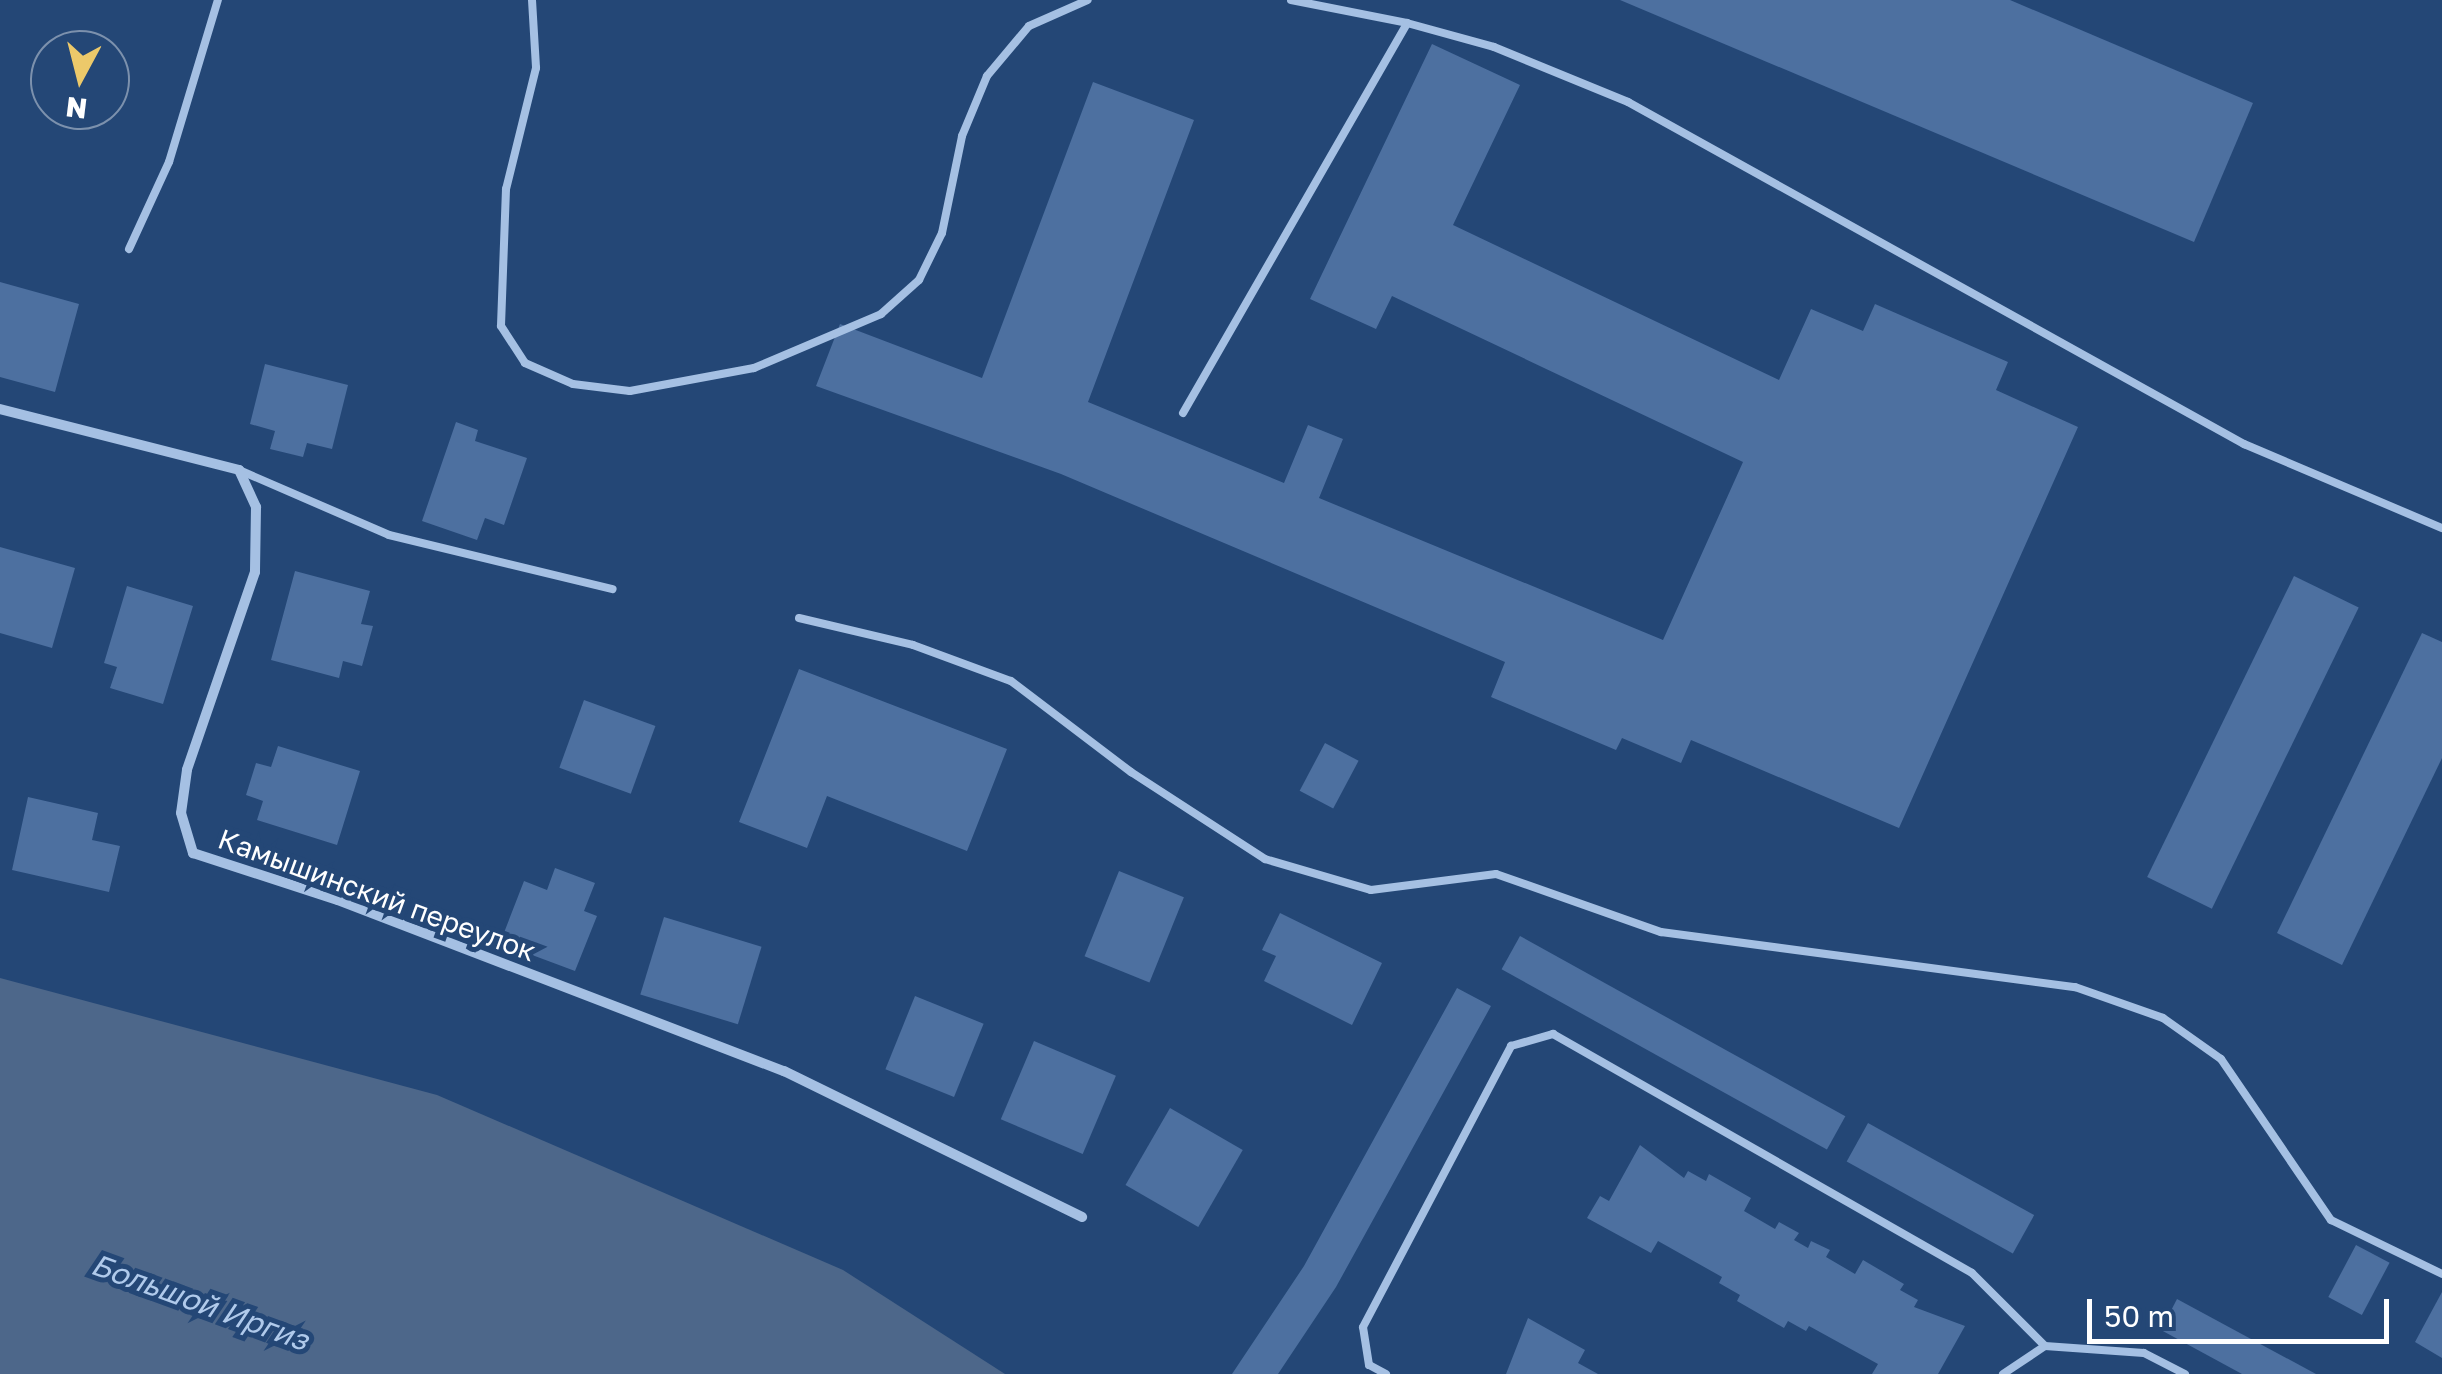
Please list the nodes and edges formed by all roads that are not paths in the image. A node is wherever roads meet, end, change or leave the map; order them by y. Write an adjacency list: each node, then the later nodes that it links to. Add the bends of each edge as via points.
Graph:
1 (218, 0): 6 (lane, via 169,162)
2 (532, 0): 3 (lane, via 536,68 506,189 501,326 525,363 573,384 630,391 754,368 881,314 919,280 942,233 962,136 987,76 1029,26)
3 (1088, 0)
4 (1291, 0): 5 (lane)
5 (1407, 23): 8 (lane); 10 (lane, via 1494,47 1628,102 2244,444)
6 (129, 248)
7 (0, 409): 9 (street)
8 (1183, 413)
9 (239, 470): 11 (lane, via 388,535); 13 (street, Камышинский переулок, via 256,507 255,572 187,770 181,813 193,853 338,900 784,1071)
10 (2442, 528)
11 (612, 590)
12 (799, 618): 14 (lane, via 913,645 1011,681 1131,772 1265,859 1370,890 1496,874 1661,932 2075,987 2163,1018 2221,1059 2330,1220)
13 (1082, 1217)
14 (2442, 1274)
15 (2045, 1346): 16 (lane, via 1972,1273 1553,1034 1511,1046 1362,1327 1369,1364); 17 (lane); 18 (lane, via 2144,1352)
16 (1386, 1374)
17 (2003, 1374)
18 (2185, 1374)

